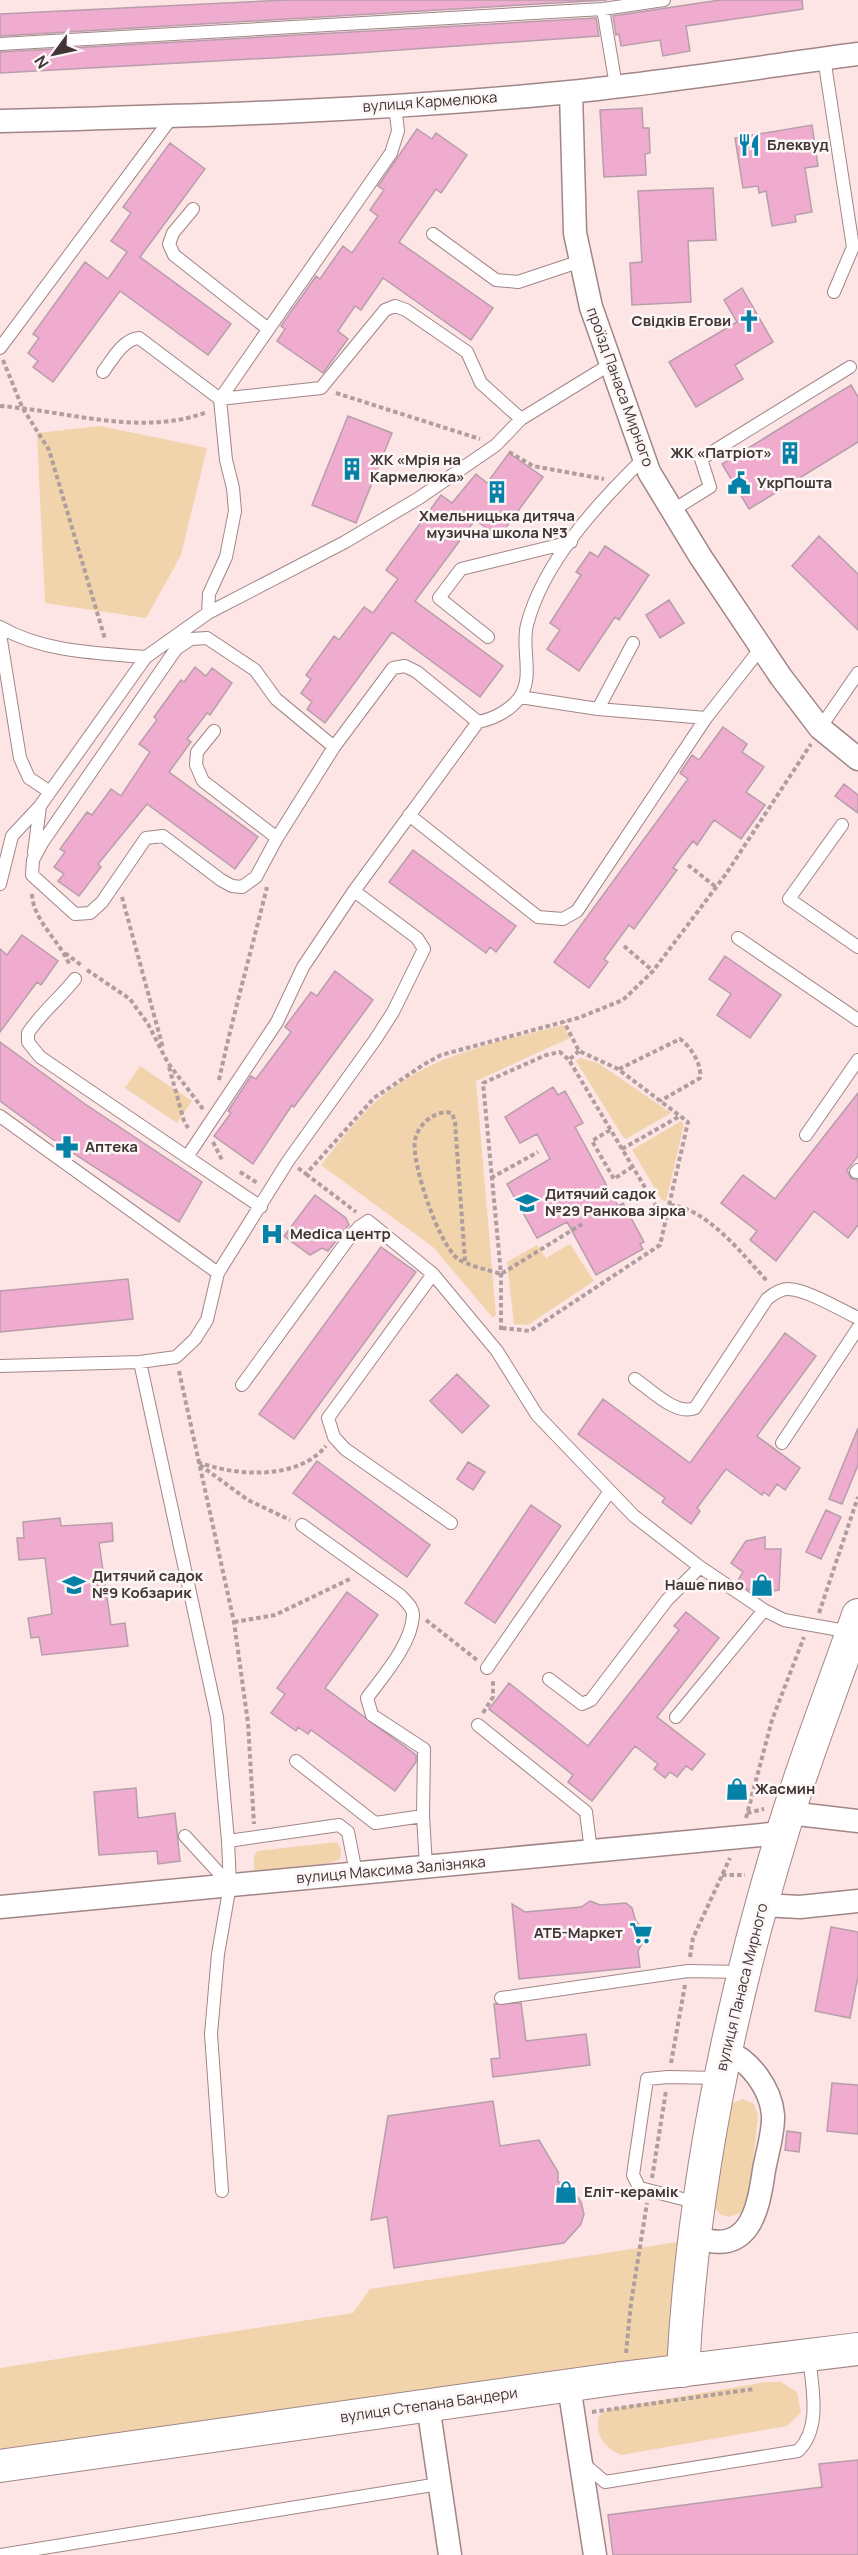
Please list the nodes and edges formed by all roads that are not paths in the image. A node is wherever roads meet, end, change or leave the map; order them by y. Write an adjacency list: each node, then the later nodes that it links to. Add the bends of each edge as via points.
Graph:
1 (664, 0): 2 (lane)
2 (603, 9): 3 (lane); 6 (lane)
3 (0, 44)
4 (858, 54): 5 (street, вулиця Кармелюка)
5 (824, 58): 6 (street, вулиця Кармелюка); 14 (lane, via 853,246)
6 (616, 86): 7 (street, вулиця Кармелюка)
7 (571, 92): 8 (street, вулиця Кармелюка); 13 (street, проїзд Панаса Мирного, via 575,233)
8 (395, 105): 9 (street, вулиця Кармелюка); 15 (lane, via 398,131 391,153)
9 (172, 117): 10 (street, вулиця Кармелюка); 16 (lane)
10 (0, 121)
11 (193, 209): 15 (lane, via 173,233 169,244 174,255)
12 (433, 234): 13 (lane, via 496,280 518,282)
13 (581, 261): 17 (street, проїзд Панаса Мирного)
14 (834, 292)
15 (268, 329): 20 (lane)
16 (2, 342)
17 (609, 366): 21 (lane); 22 (street, проїзд Панаса Мирного)
18 (850, 368): 23 (lane, via 701,459 710,487)
19 (103, 372): 20 (lane, via 124,345 139,338)
20 (220, 399): 21 (lane, via 321,388 384,310 394,306 406,310 467,352 481,383); 25 (lane, via 235,511 226,557 208,594)
21 (521, 419): 25 (lane, via 496,445 420,498)
22 (644, 458): 23 (street, проїзд Панаса Мирного); 24 (lane)
23 (673, 510): 30 (street, проїзд Панаса Мирного)
24 (571, 542): 28 (lane, via 461,569 439,598); 34 (lane, via 540,588 526,627 528,669)
25 (208, 613): 31 (lane)
26 (0, 627): 31 (lane, via 17,636 73,651)
27 (0, 634): 33 (lane)
28 (488, 637)
29 (633, 643): 35 (lane)
30 (761, 648): 36 (lane); 38 (street, проїзд Панаса Мирного)
31 (146, 657): 42 (lane)
32 (858, 673): 38 (lane)
33 (3, 677): 42 (lane, via 20,758 29,778)
34 (520, 697): 35 (lane); 37 (lane, via 495,719)
35 (598, 709): 36 (lane)
36 (706, 718): 44 (lane, via 577,911 563,919 538,917)
37 (478, 722): 40 (lane, via 417,672 405,666 393,668); 44 (lane)
38 (820, 728): 41 (street, проїзд Панаса Мирного)
39 (214, 731): 46 (lane, via 197,752 196,765 203,781)
40 (334, 747): 46 (lane); 47 (lane, via 276,699 255,670 207,638 191,639 176,650)
41 (858, 759)
42 (50, 792): 43 (lane)
43 (40, 806): 47 (lane); 48 (lane, via 12,836)
44 (409, 815): 49 (lane)
45 (842, 825): 51 (lane, via 789,899)
46 (277, 838): 47 (lane, via 249,884 232,886 163,836 146,838 90,913 75,914 33,875)
47 (33, 860)
48 (0, 884)
49 (354, 891): 57 (lane, via 303,967 277,1022); 58 (lane, via 417,938 424,950 375,1040 288,1161)
50 (738, 938): 53 (lane)
51 (858, 947)
52 (75, 979): 57 (lane, via 28,1033 31,1047 39,1057)
53 (858, 1020)
54 (858, 1060): 56 (lane)
55 (0, 1116): 59 (lane)
56 (806, 1135)
57 (188, 1156): 58 (lane)
58 (261, 1207): 59 (lane)
59 (218, 1273): 63 (lane, via 207,1320 195,1339 176,1357)
60 (433, 1274): 66 (lane, via 368,1221 347,1241); 68 (lane, via 497,1352 537,1415); 69 (lane, via 327,1418 334,1437 345,1449)
61 (858, 1318): 65 (lane, via 803,1293 789,1289 777,1292 767,1299 695,1408 687,1412 678,1409)
62 (858, 1328): 67 (lane)
63 (140, 1362): 64 (lane); 83 (lane, via 217,1717)
64 (0, 1366)
65 (635, 1379)
66 (242, 1385)
67 (782, 1443)
68 (610, 1491): 71 (lane, via 634,1516); 74 (lane)
69 (450, 1523)
70 (302, 1525): 79 (lane, via 401,1596 411,1608 413,1616 399,1656 367,1698 372,1715 424,1749)
71 (700, 1567): 72 (lane); 75 (lane, via 667,1600 591,1700 582,1704)
72 (764, 1610): 73 (lane, via 784,1620); 76 (lane)
73 (855, 1624): 81 (main road, вулиця Панаса Мирного)
74 (487, 1668)
75 (549, 1679)
76 (676, 1717)
77 (478, 1725): 84 (lane, via 586,1812)
78 (296, 1761): 79 (lane, via 375,1823)
79 (423, 1816): 85 (lane)
80 (858, 1821): 81 (street, вулиця Максима Залізняка)
81 (786, 1823): 84 (street, вулиця Максима Залізняка, via 739,1836); 89 (main road, вулиця Панаса Мирного)
82 (185, 1836): 87 (lane)
83 (228, 1841): 86 (lane, via 339,1825 348,1832); 87 (lane)
84 (591, 1851): 85 (street, вулиця Максима Залізняка)
85 (426, 1866): 86 (street, вулиця Максима Залізняка)
86 (356, 1873): 87 (street, вулиця Максима Залізняка)
87 (230, 1885): 90 (street, вулиця Максима Залізняка); 94 (lane, via 218,1954 211,2034)
88 (858, 1901): 89 (street, via 800,1907)
89 (762, 1905): 91 (main road, вулиця Панаса Мирного)
90 (0, 1907)
91 (744, 1972): 92 (lane, via 688,1971); 93 (main road, вулиця Панаса Мирного)
92 (501, 1998)
93 (722, 2064): 95 (main road, вулиця Панаса Мирного); 95 (lane, via 646,2079 633,2175 639,2187); 96 (street, via 741,2057 762,2084 773,2116 758,2208 752,2224 732,2238 718,2242)
94 (222, 2190)
95 (698, 2203): 96 (main road, вулиця Панаса Мирного)
96 (693, 2236): 99 (main road, вулиця Панаса Мирного)
97 (858, 2349): 98 (main road, вулиця Степана Бандери)
98 (809, 2355): 99 (main road, вулиця Степана Бандери); 102 (lane, via 814,2414 807,2443 798,2451 605,2482)
99 (683, 2372): 100 (main road, вулиця Степана Бандери, via 621,2378)
100 (571, 2400): 101 (main road, вулиця Степана Бандери); 102 (street)
101 (428, 2405): 103 (main road, вулиця Степана Бандери); 104 (street)
102 (581, 2459): 107 (street)
103 (0, 2466)
104 (439, 2484): 105 (lane); 106 (street)
105 (0, 2555)
106 (450, 2555)
107 (596, 2555)

